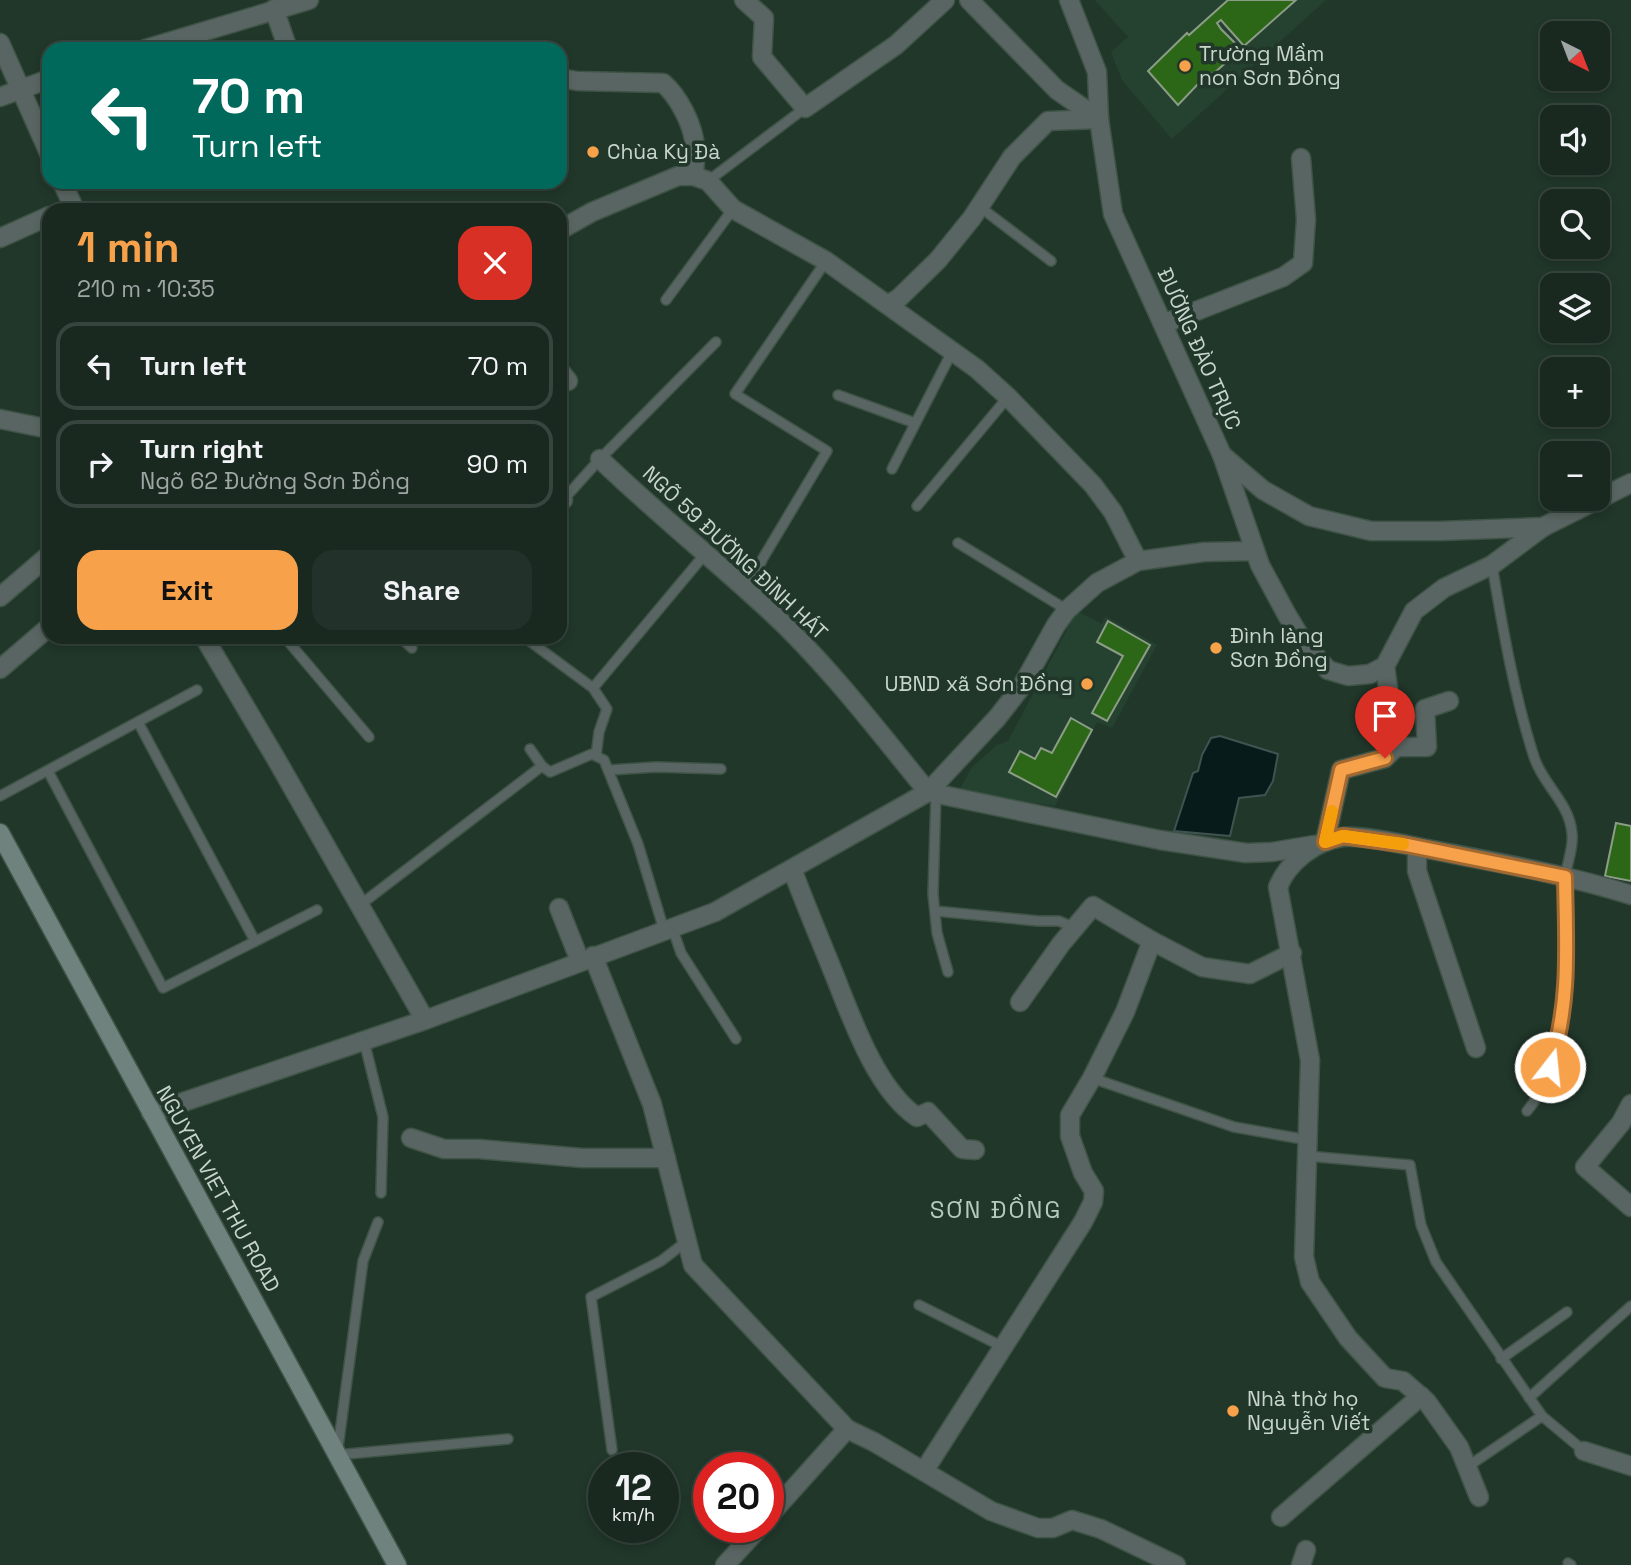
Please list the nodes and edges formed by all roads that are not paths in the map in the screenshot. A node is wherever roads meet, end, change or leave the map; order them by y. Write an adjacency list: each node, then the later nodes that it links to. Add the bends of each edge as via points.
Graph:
1 (309, 0): 6 (street)
2 (744, 0): 14 (street, via 764,18 762,57)
3 (945, 0): 14 (street, via 896,45)
4 (970, 0): 15 (street, via 1057,90)
5 (1069, 0): 15 (street, ĐƯỜNG ĐÀO TRỰC, via 1097,72)
6 (274, 9): 7 (street); 8 (street)
7 (168, 42)
8 (286, 42)
9 (0, 43): 12 (street)
10 (567, 79): 18 (street, via 663,83 673,92 689,124)
11 (42, 81): 12 (street)
12 (19, 88): 13 (street); 16 (street)
13 (0, 97)
14 (805, 108): 18 (lane)
15 (1099, 119): 19 (street, via 1048,121 1012,157); 28 (street, ĐƯỜNG ĐÀO TRỰC, via 1113,214)
16 (42, 138)
17 (1301, 158): 28 (street, via 1306,219 1303,263 1283,277)
18 (701, 179): 20 (street); 22 (street, via 678,176)
19 (980, 206): 25 (lane); 27 (street, via 939,260)
20 (733, 209): 24 (street); 26 (lane)
21 (42, 219): 23 (street)
22 (567, 226)
23 (0, 238)
24 (826, 261): 27 (street); 49 (lane, via 735,394 827,451)
25 (1051, 261)
26 (666, 300)
27 (888, 304): 30 (street)
28 (1163, 324): 36 (street, ĐƯỜNG ĐÀO TRỰC)
29 (716, 342): 37 (lane)
30 (953, 351): 32 (street); 34 (lane)
31 (838, 395): 34 (lane)
32 (1008, 397): 41 (lane); 47 (street, via 1093,485)
33 (0, 419): 35 (street)
34 (915, 423): 38 (lane)
35 (42, 428)
36 (1222, 455): 42 (street, ĐƯỜNG ĐÀO TRỰC, via 1263,490 1310,516 1371,531); 44 (street)
37 (600, 459): 40 (lane); 45 (street, NGÕ 59 ĐƯỜNG ĐÌNH HÁT)
38 (892, 469)
39 (1630, 488): 42 (street, ĐƯỜNG ĐÀO TRỰC)
40 (567, 494)
41 (917, 506)
42 (1543, 527): 48 (street)
43 (958, 543): 51 (lane)
44 (1255, 551): 47 (street); 58 (street, via 1304,643 1328,670 1348,676 1370,674)
45 (705, 555): 49 (street, NGÕ 59 ĐƯỜNG ĐÌNH HÁT); 60 (lane)
46 (42, 561): 50 (street)
47 (1138, 561): 51 (street, via 1097,583)
48 (1492, 565): 58 (street, via 1444,588 1414,611); 78 (lane, via 1510,671 1535,761 1567,811 1573,833)
49 (747, 591): 72 (street, NGÕ 59 ĐƯỜNG ĐÌNH HÁT, via 834,677)
50 (0, 597)
51 (1067, 610): 72 (street, via 1005,708)
52 (42, 633): 59 (street)
53 (208, 644): 80 (street)
54 (290, 644): 64 (lane)
55 (408, 644): 57 (lane)
56 (533, 644): 60 (lane)
57 (412, 648)
58 (1385, 666): 65 (street)
59 (0, 669)
60 (593, 688): 67 (lane, via 607,709)
61 (197, 691): 63 (lane)
62 (1449, 701): 65 (street, via 1425,709 1427,747)
63 (138, 722): 71 (lane); 86 (lane)
64 (369, 737)
65 (1396, 747): 75 (street, via 1385,758 1341,770)
66 (530, 749): 68 (lane)
67 (596, 756): 68 (lane, via 573,760 550,772); 70 (lane)
68 (542, 766): 80 (lane)
69 (721, 769): 70 (lane)
70 (609, 770): 85 (lane)
71 (48, 771): 73 (lane); 86 (lane, via 163,988)
72 (932, 793): 75 (street, via 1246,853); 77 (street); 83 (lane)
73 (0, 796)
74 (0, 833): 99 (main road, NGUYEN VIET THU ROAD)
75 (1320, 843): 76 (street, via 1343,836); 88 (street, via 1283,874 1279,887)
76 (1417, 847): 78 (street); 95 (street, via 1417,871)
77 (792, 869): 85 (street, via 715,912); 102 (street, via 854,1025 880,1074 909,1112 917,1117 928,1112 962,1149)
78 (1565, 877): 79 (street); 98 (lane, via 1567,990 1560,1037 1535,1102)
79 (1631, 895)
80 (360, 905): 92 (street)
81 (559, 908): 89 (street)
82 (317, 910): 86 (lane)
83 (935, 911): 84 (lane, via 1059,921); 90 (lane)
84 (1074, 928): 87 (street, via 1093,906); 91 (street)
85 (668, 929): 89 (street); 93 (lane)
86 (255, 941)
87 (1152, 941): 88 (street, via 1202,967 1250,974); 96 (street)
88 (1292, 953): 101 (street, via 1310,1060)
89 (587, 959): 92 (street); 103 (street, via 652,1104)
90 (948, 972)
91 (1020, 1002)
92 (425, 1020): 94 (street)
93 (736, 1039)
94 (364, 1041): 99 (street); 104 (lane, via 383,1117)
95 (1476, 1048)
96 (1093, 1078): 101 (lane); 111 (street, via 1070,1115 1070,1136 1094,1192 1093,1202)
97 (1631, 1104): 105 (street, via 1621,1124 1585,1167)
98 (1527, 1111)
99 (151, 1113): 120 (main road, NGUYEN VIET THU ROAD)
100 (411, 1138): 103 (street, via 444,1149)
101 (1308, 1148): 112 (lane, via 1410,1166 1421,1224 1436,1262); 113 (street, via 1304,1257 1310,1282 1348,1338 1385,1378 1403,1381)
102 (975, 1150)
103 (666, 1158): 107 (street)
104 (381, 1194)
105 (1631, 1207)
106 (378, 1222): 120 (lane, via 363,1261)
107 (687, 1241): 116 (street, via 693,1265); 118 (lane, via 661,1261 591,1297)
108 (919, 1305): 111 (lane)
109 (1631, 1306): 114 (lane)
110 (1567, 1312): 112 (lane)
111 (1003, 1348): 123 (street)
112 (1501, 1359): 114 (lane)
113 (1420, 1396): 122 (street, via 1459,1447); 126 (street)
114 (1529, 1398): 115 (lane)
115 (1542, 1416): 119 (lane); 122 (lane)
116 (847, 1429): 123 (street); 125 (street)
117 (508, 1439): 120 (lane)
118 (612, 1450)
119 (1584, 1451): 121 (street)
120 (337, 1455): 128 (main road, NGUYEN VIET THU ROAD)
121 (1631, 1466)
122 (1467, 1467): 124 (street)
123 (924, 1471): 130 (street, via 991,1511 1038,1528 1072,1520)
124 (1479, 1497)
125 (784, 1499)
126 (1281, 1517)
127 (745, 1543): 129 (street)
128 (397, 1565)
129 (725, 1565)
130 (1176, 1565)

